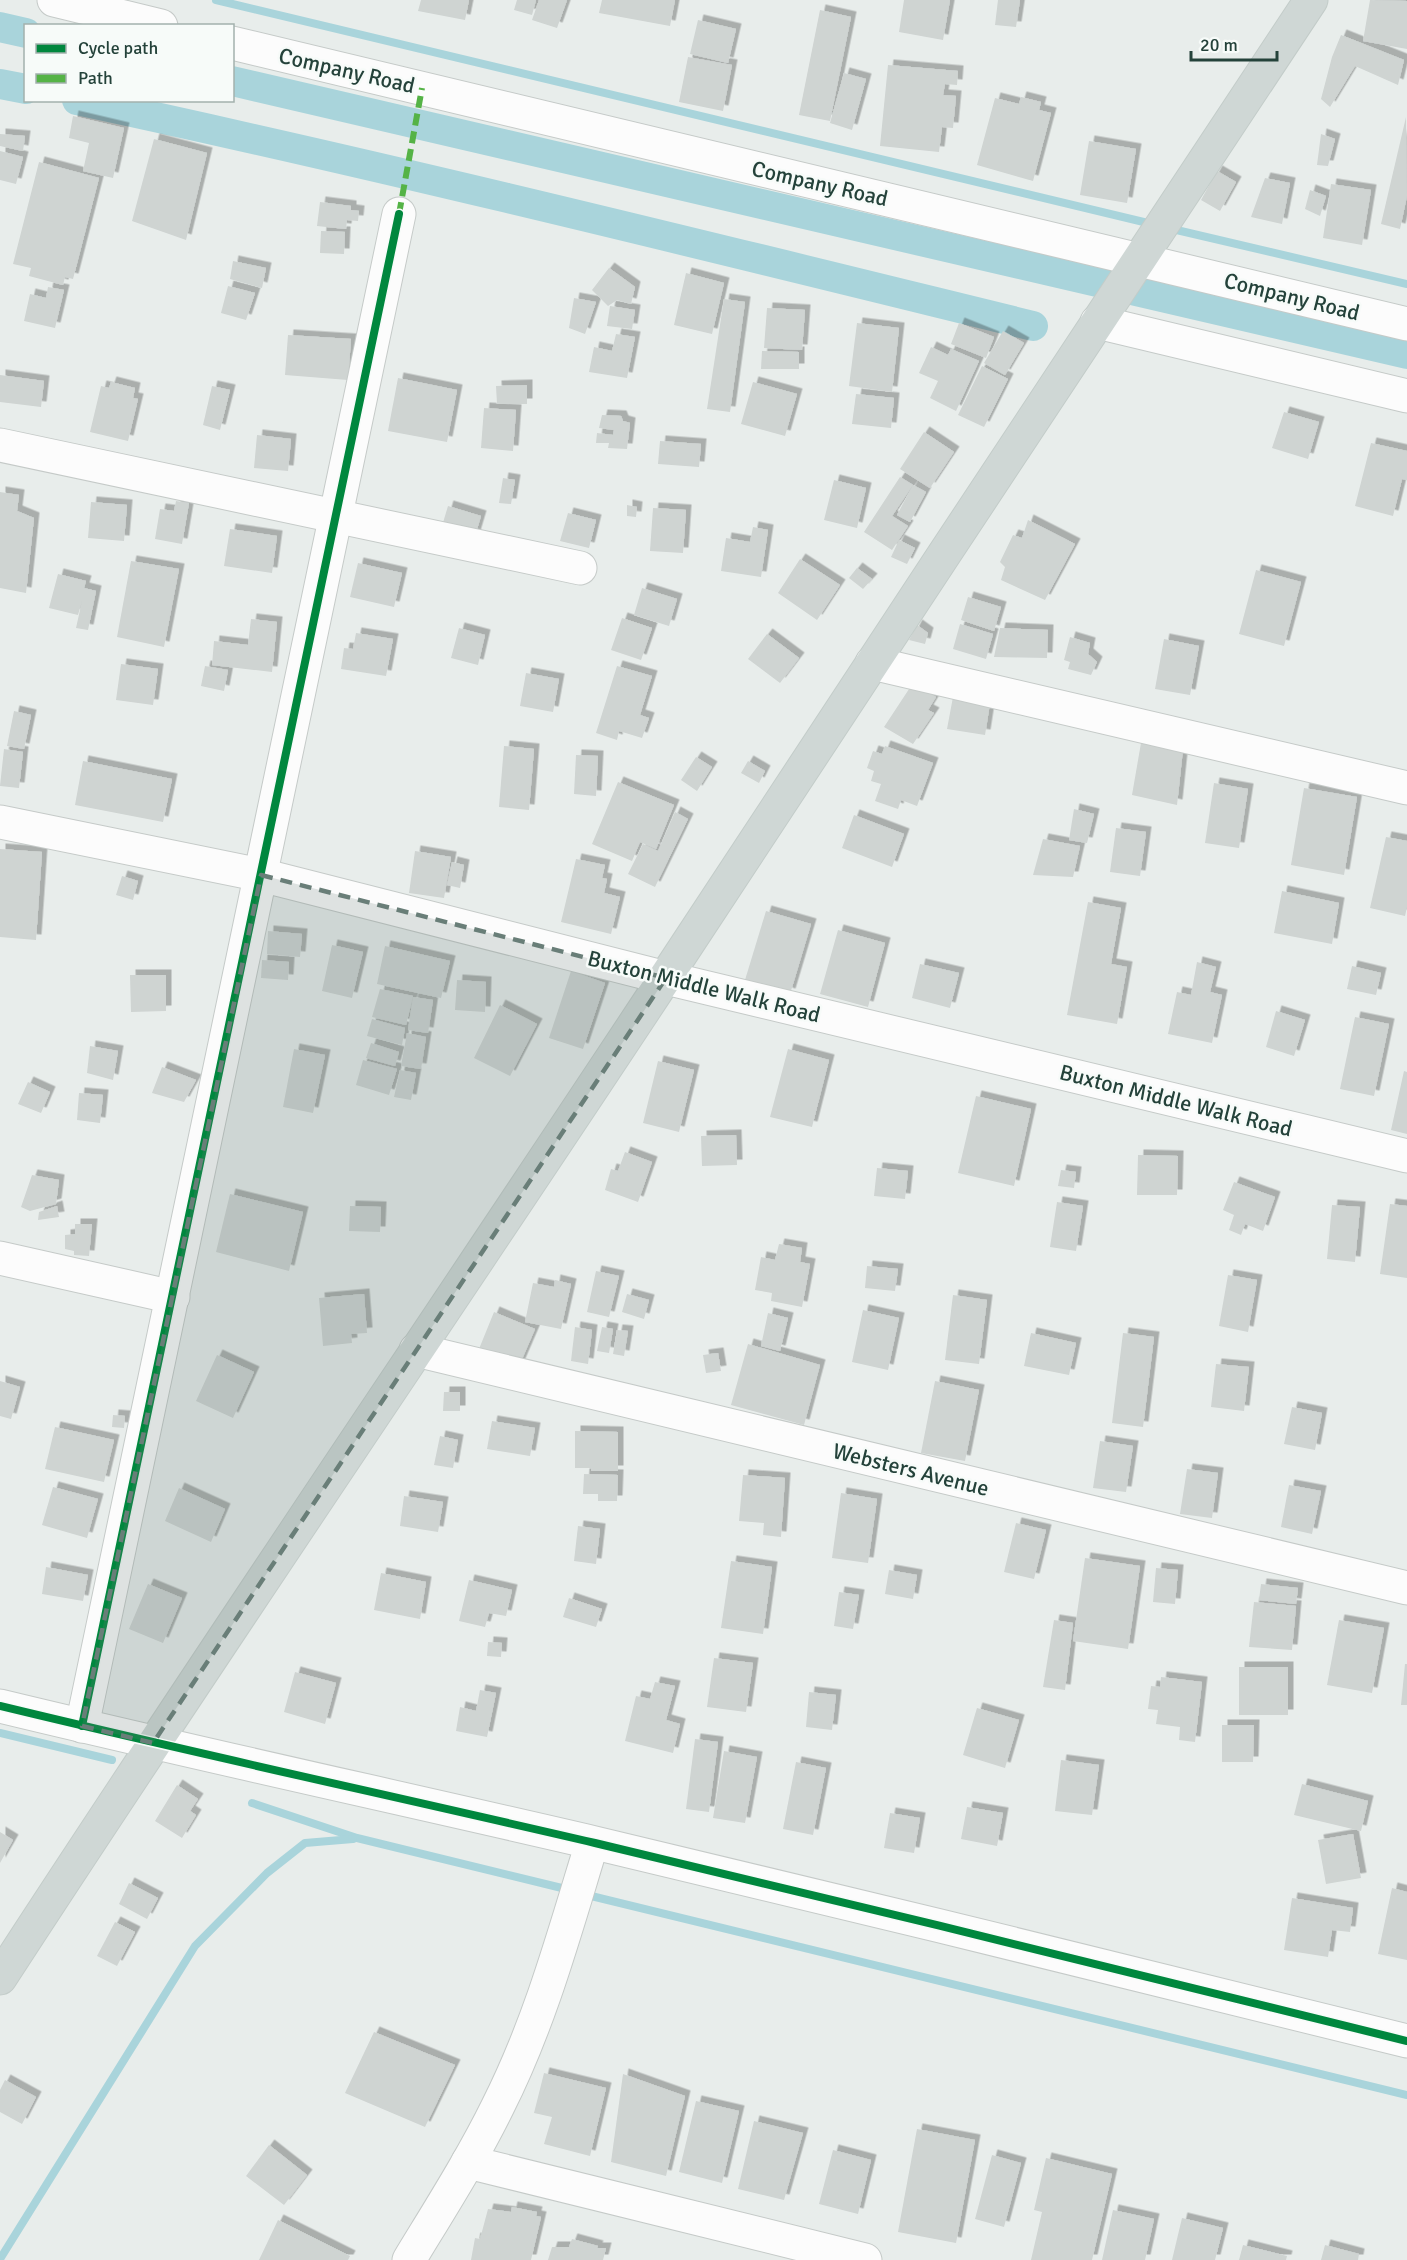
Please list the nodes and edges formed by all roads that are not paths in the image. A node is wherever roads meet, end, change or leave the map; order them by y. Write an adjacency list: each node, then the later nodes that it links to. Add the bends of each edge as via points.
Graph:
1 (54, 0): 3 (street)
2 (1311, 0): 6 (main road)
3 (153, 24)
4 (234, 43): 6 (street, Company Road)
5 (399, 214): 11 (street)
6 (1138, 259): 7 (main road); 8 (street, Company Road)
7 (1097, 322): 9 (street); 13 (main road)
8 (1407, 324)
9 (1407, 396)
10 (0, 445): 11 (street)
11 (335, 517): 12 (street); 16 (street)
12 (580, 568)
13 (872, 663): 14 (street); 17 (main road)
14 (1407, 788)
15 (0, 822): 16 (street, Buxton Middle Walk Road)
16 (261, 875): 17 (street, Buxton Middle Walk Road); 20 (street)
17 (666, 978): 18 (street, Buxton Middle Walk Road); 21 (main road)
18 (1407, 1156)
19 (0, 1257): 20 (street)
20 (173, 1297): 24 (street)
21 (416, 1350): 22 (street, Websters Avenue); 25 (main road)
22 (1407, 1588)
23 (0, 1706): 24 (street)
24 (82, 1726): 25 (street)
25 (153, 1743): 26 (street); 27 (main road)
26 (590, 1851): 28 (street, via 1001,1940); 29 (street, via 527,2040)
27 (0, 1978)
28 (1407, 2041)
29 (468, 2162): 30 (street); 31 (street)
30 (409, 2260)
31 (865, 2260)

